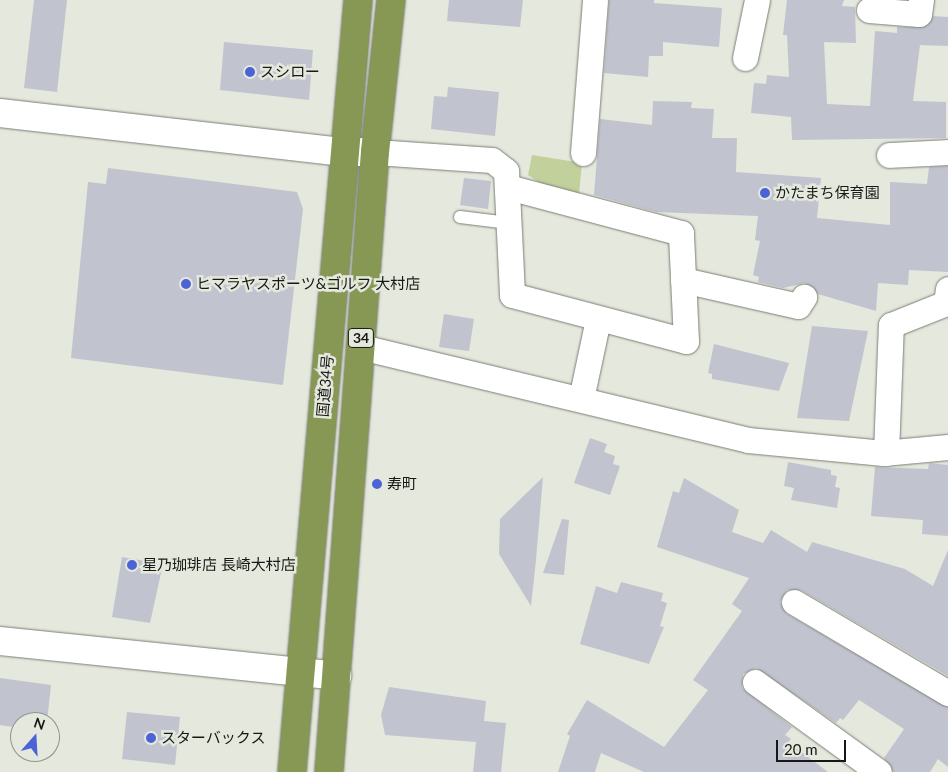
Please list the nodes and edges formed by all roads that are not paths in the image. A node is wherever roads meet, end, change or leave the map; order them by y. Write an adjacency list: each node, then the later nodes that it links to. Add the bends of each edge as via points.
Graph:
1 (358, 0): 9 (highway, 国道34号 / 34)
2 (391, 0): 10 (highway, 34)
3 (595, 0): 11 (street)
4 (757, 0): 7 (street)
5 (921, 0): 6 (street, via 919,14)
6 (869, 10)
7 (744, 58)
8 (0, 113): 9 (street)
9 (344, 152): 10 (street); 27 (highway, 国道34号 / 34)
10 (375, 152): 14 (street, via 492,160 506,171); 21 (highway, 34)
11 (583, 152)
12 (948, 152): 13 (street)
13 (889, 155)
14 (508, 187): 16 (street); 17 (street, via 682,233)
15 (460, 217): 16 (lane)
16 (509, 223): 20 (street, via 512,295)
17 (683, 280): 19 (street, via 798,306); 20 (street, via 686,341)
18 (948, 289): 24 (street, via 946,302 891,325)
19 (804, 297)
20 (598, 319): 22 (street)
21 (361, 347): 22 (street); 28 (highway, 34)
22 (580, 399): 24 (street, via 748,440)
23 (948, 447): 24 (street)
24 (886, 453)
25 (794, 602): 30 (street)
26 (0, 641): 27 (street)
27 (301, 673): 28 (street); 31 (highway, 国道34号 / 34)
28 (336, 676): 32 (highway, 34)
29 (755, 682): 33 (street)
30 (948, 693)
31 (292, 772)
32 (329, 772)
33 (879, 772)

